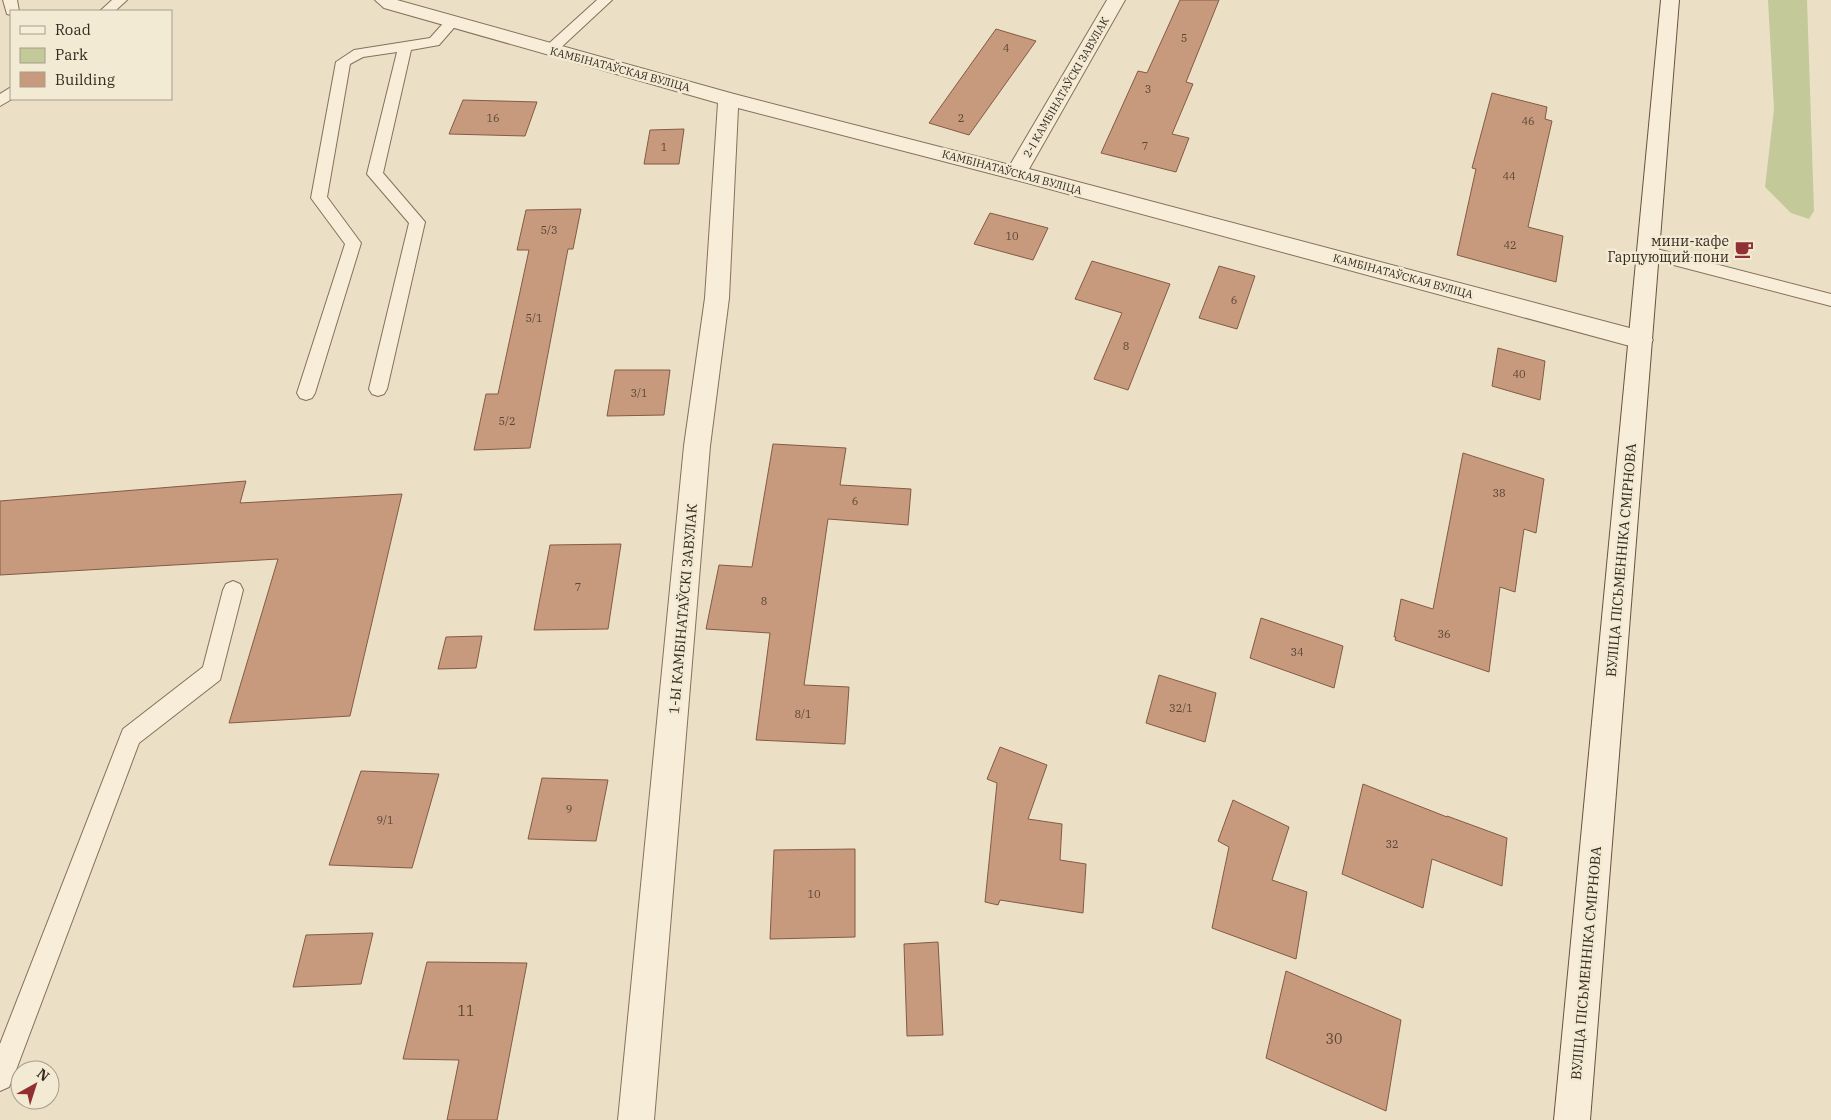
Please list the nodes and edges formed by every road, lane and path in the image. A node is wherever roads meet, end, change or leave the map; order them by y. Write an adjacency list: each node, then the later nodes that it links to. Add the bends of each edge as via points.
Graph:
1 (120, 0): 6 (lane)
2 (384, 0): 7 (street, КАМБІНАТАЎСКАЯ ВУЛІЦА)
3 (605, 0): 9 (lane)
4 (1116, 0): 13 (street, 2-І КАМБІНАТАЎСКІ ЗАВУЛАК)
5 (1670, 0): 14 (street, ВУЛІЦА ПІСЬМЕННІКА СМІРНОВА)
6 (108, 10)
7 (452, 22): 8 (lane, via 434,42); 9 (street, КАМБІНАТАЎСКАЯ ВУЛІЦА)
8 (405, 47): 17 (lane, via 375,174 417,222); 18 (lane, via 359,53 344,62 319,198 353,243)
9 (550, 50): 11 (street, КАМБІНАТАЎСКАЯ ВУЛІЦА)
10 (10, 93): 12 (lane)
11 (728, 99): 13 (street, КАМБІНАТАЎСКАЯ ВУЛІЦА); 21 (street, 1-Ы КАМБІНАТАЎСКІ ЗАВУЛАК, via 717,298 697,446)
12 (0, 101)
13 (1016, 173): 16 (street, КАМБІНАТАЎСКАЯ ВУЛІЦА)
14 (1649, 253): 15 (lane); 16 (street, ВУЛІЦА ПІСЬМЕННІКА СМІРНОВА)
15 (1831, 300)
16 (1641, 340): 22 (street, ВУЛІЦА ПІСЬМЕННІКА СМІРНОВА)
17 (378, 389)
18 (306, 393)
19 (233, 590): 20 (lane, via 212,673 131,736)
20 (0, 1078)
21 (636, 1120)
22 (1572, 1120)

